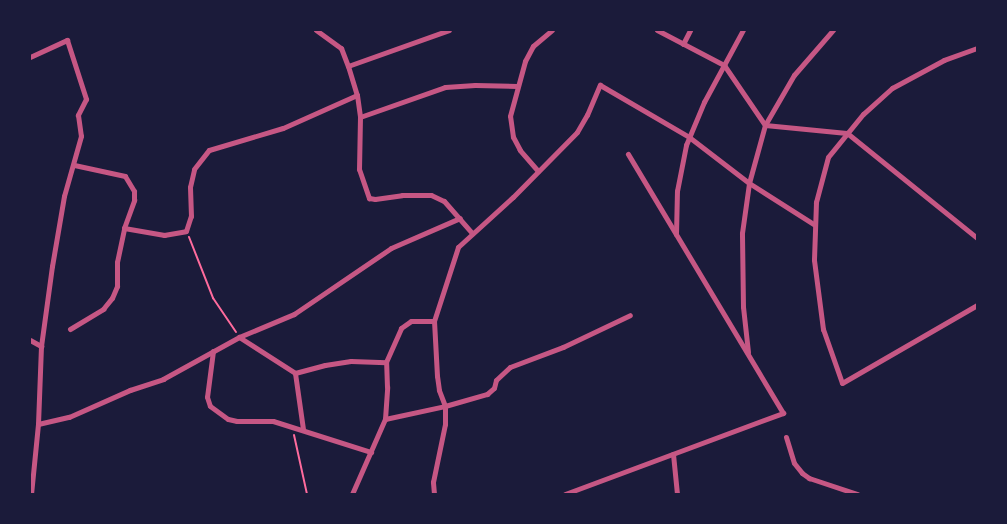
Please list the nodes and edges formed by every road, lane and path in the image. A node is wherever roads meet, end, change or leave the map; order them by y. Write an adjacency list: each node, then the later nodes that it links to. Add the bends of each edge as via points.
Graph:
1 (316, 30): 12 (street, via 341,48)
2 (449, 30): 12 (street)
3 (552, 30): 13 (street, via 533,46)
4 (657, 30): 8 (street)
5 (690, 30): 8 (street)
6 (743, 30): 11 (street)
7 (833, 30): 16 (street, via 794,75)
8 (683, 44): 11 (street)
9 (977, 48): 17 (street, via 944,60 892,88)
10 (30, 57): 20 (street, via 67,40 86,99 78,115 81,136)
11 (724, 65): 16 (street); 18 (street)
12 (348, 66): 14 (street)
13 (517, 86): 15 (street, via 444,87); 21 (street, via 510,116 513,137)
14 (357, 95): 15 (street); 26 (street, via 283,128 209,150 194,169)
15 (360, 117): 23 (street, via 359,169 369,198 431,195 444,201)
16 (765, 125): 17 (street); 22 (street)
17 (847, 133): 24 (street, via 828,157 816,202); 29 (street)
18 (689, 137): 21 (street, via 600,85 577,132); 22 (street); 28 (street, via 677,191)
19 (628, 154): 28 (street)
20 (74, 165): 25 (street, via 125,176 130,182 134,200); 36 (street, via 64,196)
21 (538, 171): 27 (street)
22 (749, 183): 24 (street); 38 (street, via 742,233 743,307)
23 (460, 218): 27 (street); 34 (street, via 391,248 294,314)
24 (815, 225): 30 (street, via 814,260 823,329 842,383)
25 (124, 228): 26 (street, via 164,235); 33 (street, via 117,262 117,286 112,298 103,309)
26 (186, 231): 34 (path, via 214,298)
27 (472, 233): 32 (street, via 458,247)
28 (676, 234): 38 (street)
29 (977, 238)
30 (977, 305)
31 (630, 315): 41 (street, via 510,367 487,394)
32 (434, 321): 39 (street, via 411,321 401,328); 41 (street, via 439,390)
33 (70, 328)
34 (239, 336): 37 (street); 40 (street)
35 (30, 340): 36 (street)
36 (41, 346): 43 (street)
37 (213, 351): 43 (street, via 163,379 69,417); 44 (street, via 207,397 210,406 237,422 273,421)
38 (749, 355): 48 (street, via 783,413)
39 (386, 362): 40 (street, via 351,361); 42 (street)
40 (295, 374): 45 (street)
41 (445, 406): 42 (street); 52 (street)
42 (385, 419): 47 (street)
43 (38, 424): 49 (street)
44 (292, 426): 45 (street); 50 (path)
45 (303, 429): 47 (street)
46 (786, 436): 55 (street, via 794,463 802,473)
47 (371, 452): 51 (street)
48 (673, 454): 53 (street); 54 (street)
49 (31, 494)
50 (307, 494)
51 (352, 494)
52 (434, 494)
53 (565, 494)
54 (677, 494)
55 (858, 494)

